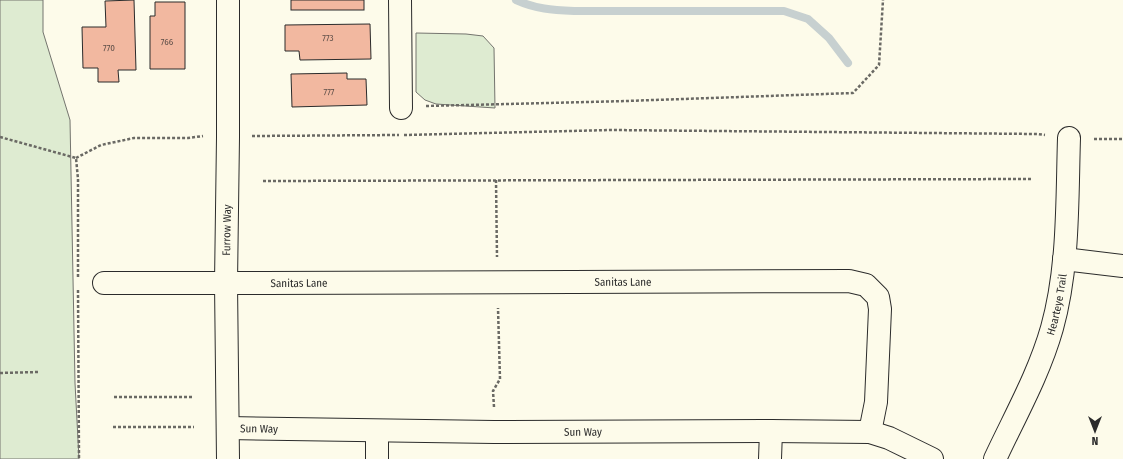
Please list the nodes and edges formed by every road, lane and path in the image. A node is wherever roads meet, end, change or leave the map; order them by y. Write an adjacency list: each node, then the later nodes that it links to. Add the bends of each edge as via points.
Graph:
1 (228, 0): 6 (street, Furrow Way)
2 (400, 0): 5 (street)
3 (883, 0): 4 (path, via 879,65 853,92 426,107)
4 (422, 102)
5 (401, 108)
6 (228, 136): 8 (path, via 356,136 611,130 1037,134); 10 (path, via 134,138 101,145); 16 (street, Furrow Way)
7 (0, 137): 10 (path)
8 (1069, 138): 9 (path); 13 (street, Hearteye Trail)
9 (1123, 139)
10 (76, 158): 27 (path)
11 (1033, 179): 12 (path)
12 (263, 181)
13 (1064, 259): 14 (street); 32 (street, Hearteye Trail, via 1052,328 1042,357 1032,384)
14 (1123, 266)
15 (104, 283): 16 (street, Sanitas Lane)
16 (226, 283): 23 (street, Furrow Way); 26 (street, Sanitas Lane, via 849,281 866,285 878,297 880,309 876,402)
17 (39, 372): 18 (path)
18 (0, 373)
19 (114, 397): 20 (path)
20 (194, 397)
21 (113, 427): 22 (path)
22 (194, 427)
23 (228, 428): 24 (street, Sun Way); 28 (street, Furrow Way)
24 (377, 431): 25 (street, Sun Way); 29 (street)
25 (770, 431): 26 (street, Sun Way); 30 (street)
26 (870, 432): 31 (street, Sun Way, via 889,438)
27 (79, 459)
28 (228, 459)
29 (377, 459)
30 (770, 459)
31 (932, 459)
32 (994, 459)

